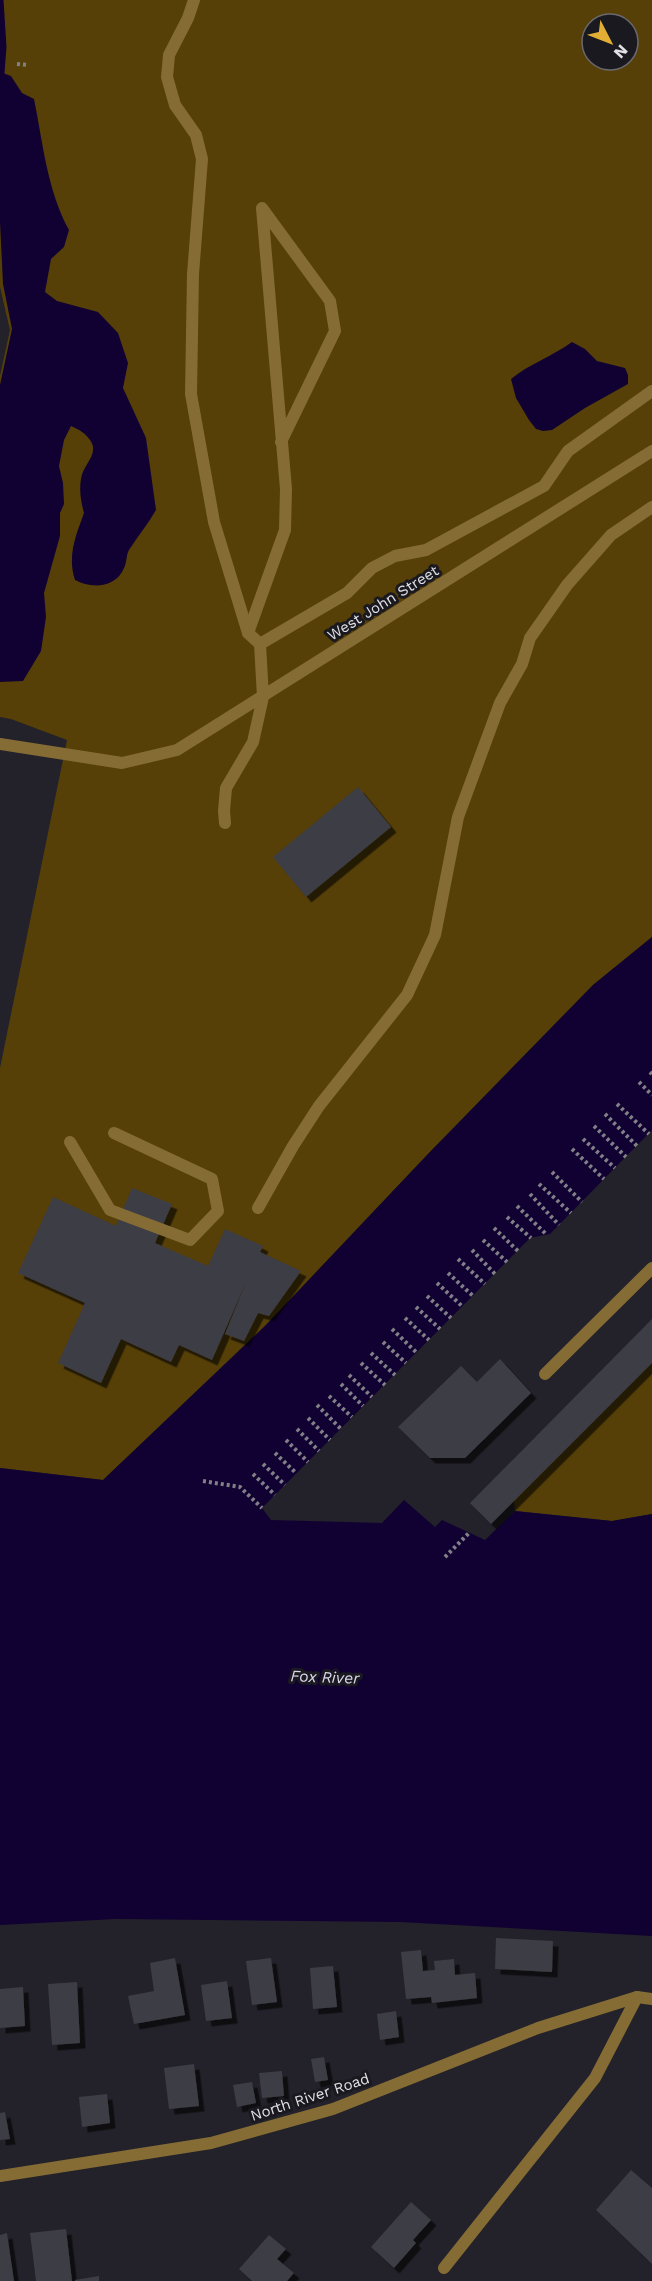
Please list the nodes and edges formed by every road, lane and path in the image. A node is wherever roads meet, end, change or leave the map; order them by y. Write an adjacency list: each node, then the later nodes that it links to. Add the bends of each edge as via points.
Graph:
1 (194, 0): 8 (street, via 169,55 167,77 175,105 196,135 202,159 193,274 191,394 214,522)
2 (17, 64): 3 (path)
3 (28, 65)
4 (652, 391): 9 (street, via 568,451 544,486 426,550 395,556 372,568 347,593)
5 (281, 442): 5 (street, via 263,220 262,208 330,301 335,331); 8 (street, via 285,530)
6 (652, 451): 10 (street, West John Street)
7 (652, 507): 32 (street, via 611,535 567,585 530,638 522,664 500,703 458,818 435,935 407,994 319,1106)
8 (248, 633): 9 (street)
9 (260, 644): 10 (street)
10 (262, 697): 11 (street, West John Street, via 177,750 122,763); 12 (street, via 254,742 226,788)
11 (0, 744)
12 (225, 823)
13 (639, 1082): 14 (path)
14 (652, 1095)
15 (616, 1104): 19 (path)
16 (605, 1114): 22 (path)
17 (594, 1126): 24 (path)
18 (114, 1133): 21 (street, via 212,1179 218,1211 190,1240 110,1210)
19 (649, 1134)
20 (583, 1139): 25 (path)
21 (70, 1142)
22 (637, 1146)
23 (572, 1149): 27 (path)
24 (626, 1156)
25 (615, 1168)
26 (552, 1172): 30 (path)
27 (604, 1179)
28 (539, 1184): 33 (path)
29 (530, 1194): 35 (path)
30 (582, 1202)
31 (517, 1206): 37 (path)
32 (258, 1208)
33 (571, 1213)
34 (507, 1217): 38 (path)
35 (559, 1225)
36 (494, 1228): 41 (path)
37 (546, 1234)
38 (531, 1238)
39 (483, 1239): 43 (path)
40 (472, 1250): 46 (path)
41 (518, 1251)
42 (459, 1259): 48 (path)
43 (507, 1262)
44 (652, 1268): 63 (street)
45 (448, 1273): 50 (path)
46 (495, 1274)
47 (437, 1283): 52 (path)
48 (485, 1284)
49 (427, 1296): 54 (path)
50 (473, 1296)
51 (416, 1307): 56 (path)
52 (463, 1307)
53 (405, 1318): 57 (path)
54 (451, 1318)
55 (392, 1329): 60 (path)
56 (440, 1329)
57 (429, 1341)
58 (383, 1342): 62 (path)
59 (370, 1353): 65 (path)
60 (417, 1353)
61 (361, 1363): 67 (path)
62 (406, 1363)
63 (545, 1374)
64 (350, 1375): 69 (path)
65 (395, 1375)
66 (340, 1384): 71 (path)
67 (385, 1385)
68 (329, 1396): 72 (path)
69 (372, 1397)
70 (316, 1405): 75 (path)
71 (363, 1406)
72 (352, 1417)
73 (308, 1418): 77 (path)
74 (297, 1429): 78 (path)
75 (341, 1429)
76 (286, 1440): 80 (path)
77 (330, 1440)
78 (319, 1451)
79 (275, 1453): 82 (path)
80 (308, 1462)
81 (263, 1464): 85 (path)
82 (296, 1473)
83 (253, 1474): 86 (path)
84 (203, 1481): 87 (path, via 240,1487)
85 (285, 1485)
86 (275, 1495)
87 (262, 1508)
88 (469, 1533): 89 (path)
89 (445, 1557)
90 (637, 1997): 91 (street, North River Road); 92 (street, North River Road, via 537,2028 333,2109 211,2143); 93 (street, via 595,2078)
91 (652, 2000)
92 (0, 2176)
93 (444, 2268)

